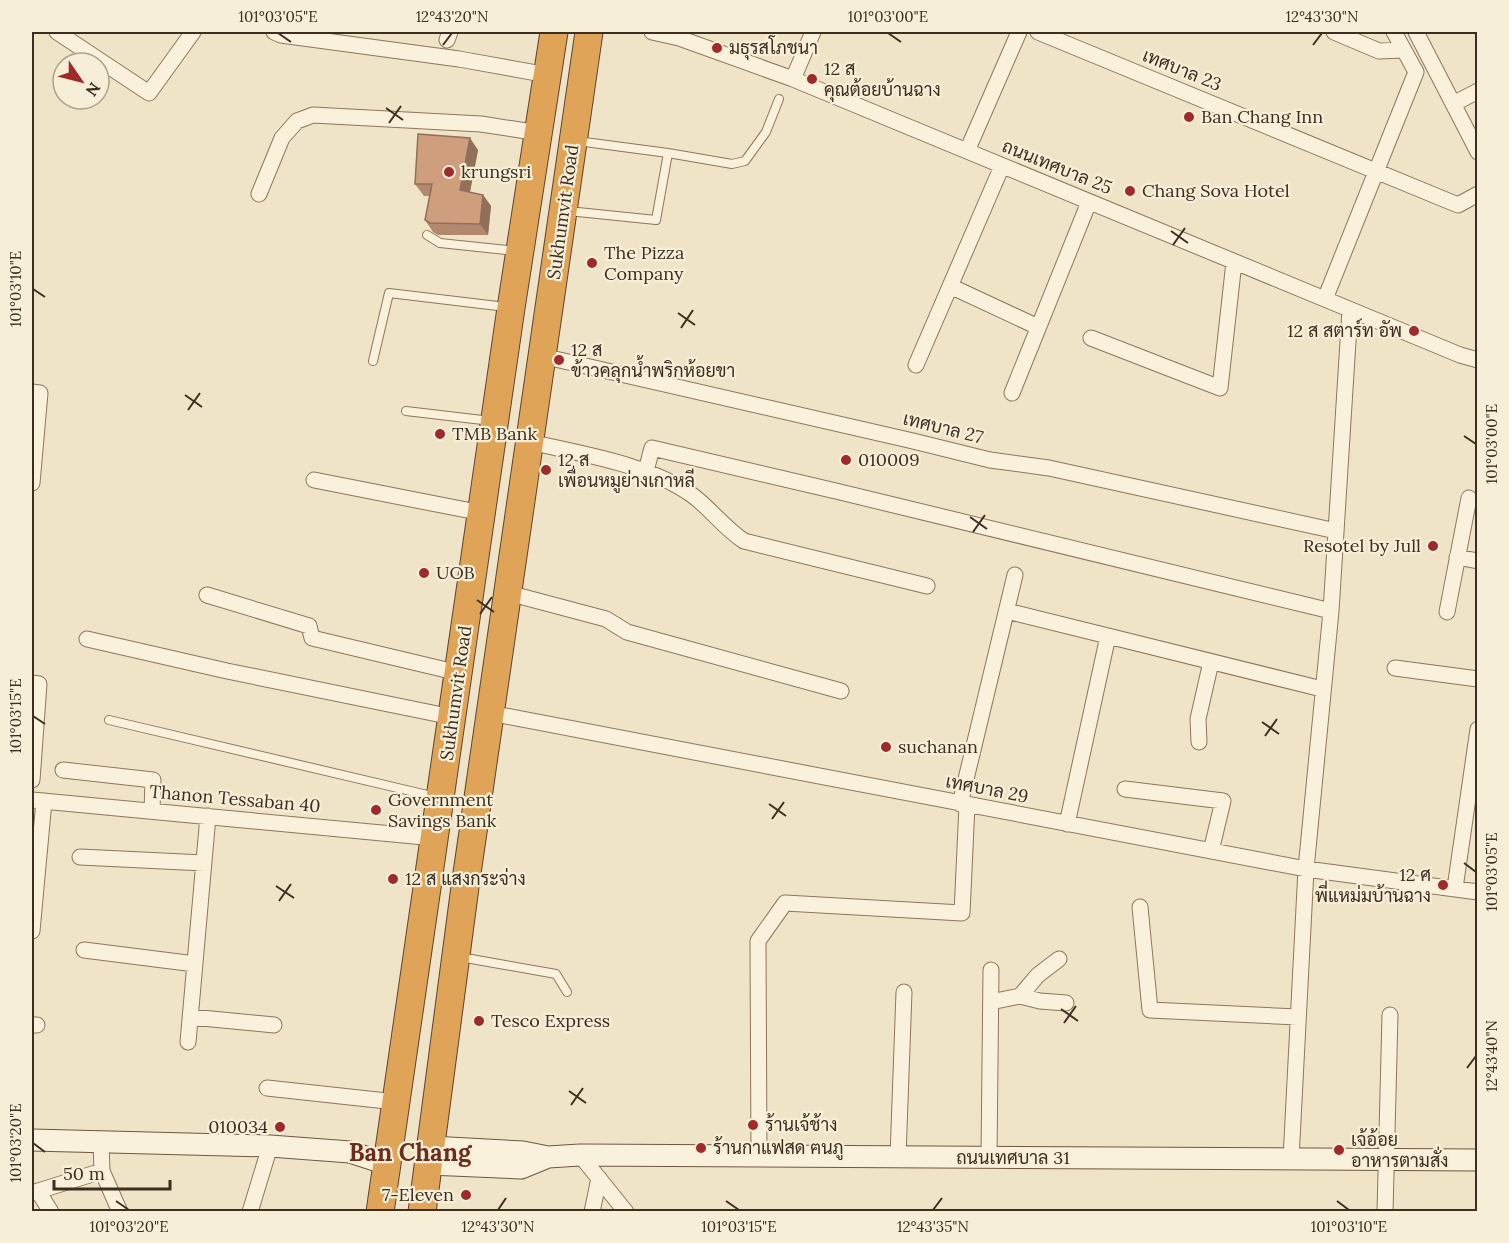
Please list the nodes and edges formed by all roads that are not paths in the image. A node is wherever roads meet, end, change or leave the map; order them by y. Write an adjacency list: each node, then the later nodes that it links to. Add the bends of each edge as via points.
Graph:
1 (57, 32): 2 (street, via 149,93)
2 (193, 32)
3 (274, 32): 14 (street)
4 (554, 32): 14 (highway, Sukhumvit Road)
5 (589, 32): 20 (highway, Sukhumvit Road)
6 (652, 32): 15 (street, ถนนเทศบาล 25, via 680,38)
7 (813, 32): 15 (street)
8 (1019, 32): 21 (street)
9 (1038, 32): 25 (street, เทศบาล 23)
10 (1334, 32): 13 (street, via 1379,51)
11 (1394, 32): 13 (street)
12 (1416, 32): 18 (street)
13 (1403, 50): 25 (street, via 1416,72)
14 (548, 75): 19 (highway, Sukhumvit Road)
15 (793, 80): 21 (street, ถนนเทศบาล 25)
16 (1478, 92): 18 (street)
17 (779, 99): 22 (lane, via 766,132 745,161 732,164)
18 (1453, 104): 23 (street)
19 (539, 133): 26 (street, via 481,124 313,115 297,121 282,138); 31 (highway, Sukhumvit Road)
20 (573, 141): 22 (lane); 29 (highway, Sukhumvit Road)
21 (967, 151): 24 (street, ถนนเทศบาล 25)
22 (668, 153): 29 (lane, via 657,220)
23 (1478, 153)
24 (1002, 166): 28 (street, ถนนเทศบาล 25); 33 (street)
25 (1377, 172): 27 (street, เทศบาล 23, via 1458,205); 34 (street)
26 (260, 194)
27 (1478, 194)
28 (1089, 202): 32 (street, ถนนเทศบาล 25); 37 (street)
29 (563, 210): 39 (highway, Sukhumvit Road)
30 (427, 235): 31 (lane, via 440,243)
31 (520, 251): 35 (highway, Sukhumvit Road)
32 (1234, 262): 34 (street, ถนนเทศบาล 25); 38 (street, via 1220,388)
33 (950, 285): 37 (street); 42 (street)
34 (1325, 299): 36 (street, ถนนเทศบาล 25)
35 (511, 308): 41 (lane, via 389,293); 46 (highway, Sukhumvit Road)
36 (1350, 310): 40 (street, ถนนเทศบาล 25); 53 (street)
37 (1038, 327): 44 (street)
38 (1091, 338)
39 (542, 356): 47 (highway, Sukhumvit Road); 53 (street, เทศบาล 27, via 990,460 1049,468)
40 (1478, 360)
41 (373, 361)
42 (916, 365)
43 (32, 392): 50 (street, via 40,393)
44 (1012, 393)
45 (406, 411): 46 (lane)
46 (495, 422): 52 (highway, Sukhumvit Road)
47 (530, 442): 48 (street); 58 (highway, Sukhumvit Road)
48 (646, 471): 57 (street, via 691,494 744,541); 61 (street, via 652,448)
49 (314, 480): 52 (street)
50 (32, 483)
51 (1469, 498): 54 (street)
52 (482, 513): 67 (highway, Sukhumvit Road)
53 (1336, 531): 61 (street)
54 (1457, 557): 55 (street); 62 (street)
55 (1478, 561)
56 (1016, 575): 60 (street)
57 (927, 586)
58 (508, 593): 71 (street, via 606,619 627,632); 72 (highway, Sukhumvit Road)
59 (207, 596): 67 (street, via 309,626 312,638)
60 (1007, 611): 63 (street); 82 (street)
61 (1330, 611): 70 (street)
62 (1447, 612)
63 (1108, 636): 65 (street); 85 (street)
64 (87, 639): 73 (street)
65 (1211, 662): 70 (street); 76 (street, via 1198,719)
66 (1395, 668): 68 (street)
67 (459, 673): 73 (highway, Sukhumvit Road)
68 (1478, 680)
69 (32, 683): 78 (street, via 39,684)
70 (1322, 689): 90 (street)
71 (841, 691)
72 (490, 713): 82 (street, เทศบาล 29); 97 (highway, Sukhumvit Road)
73 (452, 717): 80 (highway, Sukhumvit Road)
74 (109, 720): 80 (lane)
75 (1478, 729): 91 (street)
76 (1199, 742)
77 (63, 770): 83 (street, via 153,780)
78 (32, 780)
79 (1125, 789): 87 (street, via 1223,801)
80 (440, 798): 86 (highway, Sukhumvit Road)
81 (38, 800): 83 (street, Thanon Tessaban 40); 94 (street)
82 (964, 805): 85 (street, เทศบาล 29); 119 (street, via 962,913 785,903 758,941)
83 (152, 811): 84 (street, Thanon Tessaban 40)
84 (208, 816): 86 (street, Thanon Tessaban 40); 89 (street)
85 (1066, 824): 87 (street, เทศบาล 29)
86 (435, 838): 112 (highway, Sukhumvit Road)
87 (1211, 851): 90 (street, เทศบาล 29)
88 (80, 856): 89 (street)
89 (204, 863): 99 (street)
90 (1306, 869): 91 (street, เทศบาล 29); 108 (street)
91 (1455, 888): 92 (street, เทศบาล 29)
92 (1478, 892)
93 (1140, 907): 108 (street, via 1150,1010)
94 (32, 914): 95 (street)
95 (32, 931)
96 (84, 950): 99 (street)
97 (456, 956): 101 (lane, via 556,974); 118 (highway, Sukhumvit Road)
98 (1059, 959): 103 (street)
99 (195, 964): 107 (street)
100 (992, 970): 104 (street)
101 (567, 992)
102 (904, 992): 120 (street)
103 (1020, 996): 104 (street); 105 (street)
104 (991, 1002): 121 (street)
105 (1066, 1003)
106 (1390, 1015): 123 (street)
107 (190, 1017): 109 (street); 110 (street)
108 (1298, 1017): 122 (street)
109 (274, 1025)
110 (188, 1042)
111 (267, 1088): 112 (street)
112 (396, 1102): 116 (highway, Sukhumvit Road)
113 (32, 1140): 114 (main road)
114 (101, 1143): 115 (main road); 125 (street)
115 (270, 1146): 116 (main road); 130 (street)
116 (388, 1155): 118 (highway); 131 (highway, Sukhumvit Road)
117 (580, 1155): 118 (main road, ถนนเทศบาล 31, via 548,1157 521,1168); 119 (main road, ถนนเทศบาล 31); 126 (street)
118 (430, 1156): 132 (highway, Sukhumvit Road)
119 (759, 1156): 120 (main road, ถนนเทศบาล 31)
120 (898, 1157): 121 (main road, ถนนเทศบาล 31)
121 (989, 1158): 122 (main road, ถนนเทศบาล 31)
122 (1291, 1159): 123 (main road, ถนนเทศบาล 31)
123 (1386, 1160): 124 (main road, ถนนเทศบาล 31); 135 (street)
124 (1478, 1160)
125 (102, 1172): 127 (street); 129 (street)
126 (599, 1178): 133 (street); 134 (street)
127 (34, 1192): 128 (street)
128 (51, 1212)
129 (120, 1212)
130 (250, 1212)
131 (380, 1212)
132 (422, 1212)
133 (592, 1212)
134 (626, 1212)
135 (1385, 1212)

